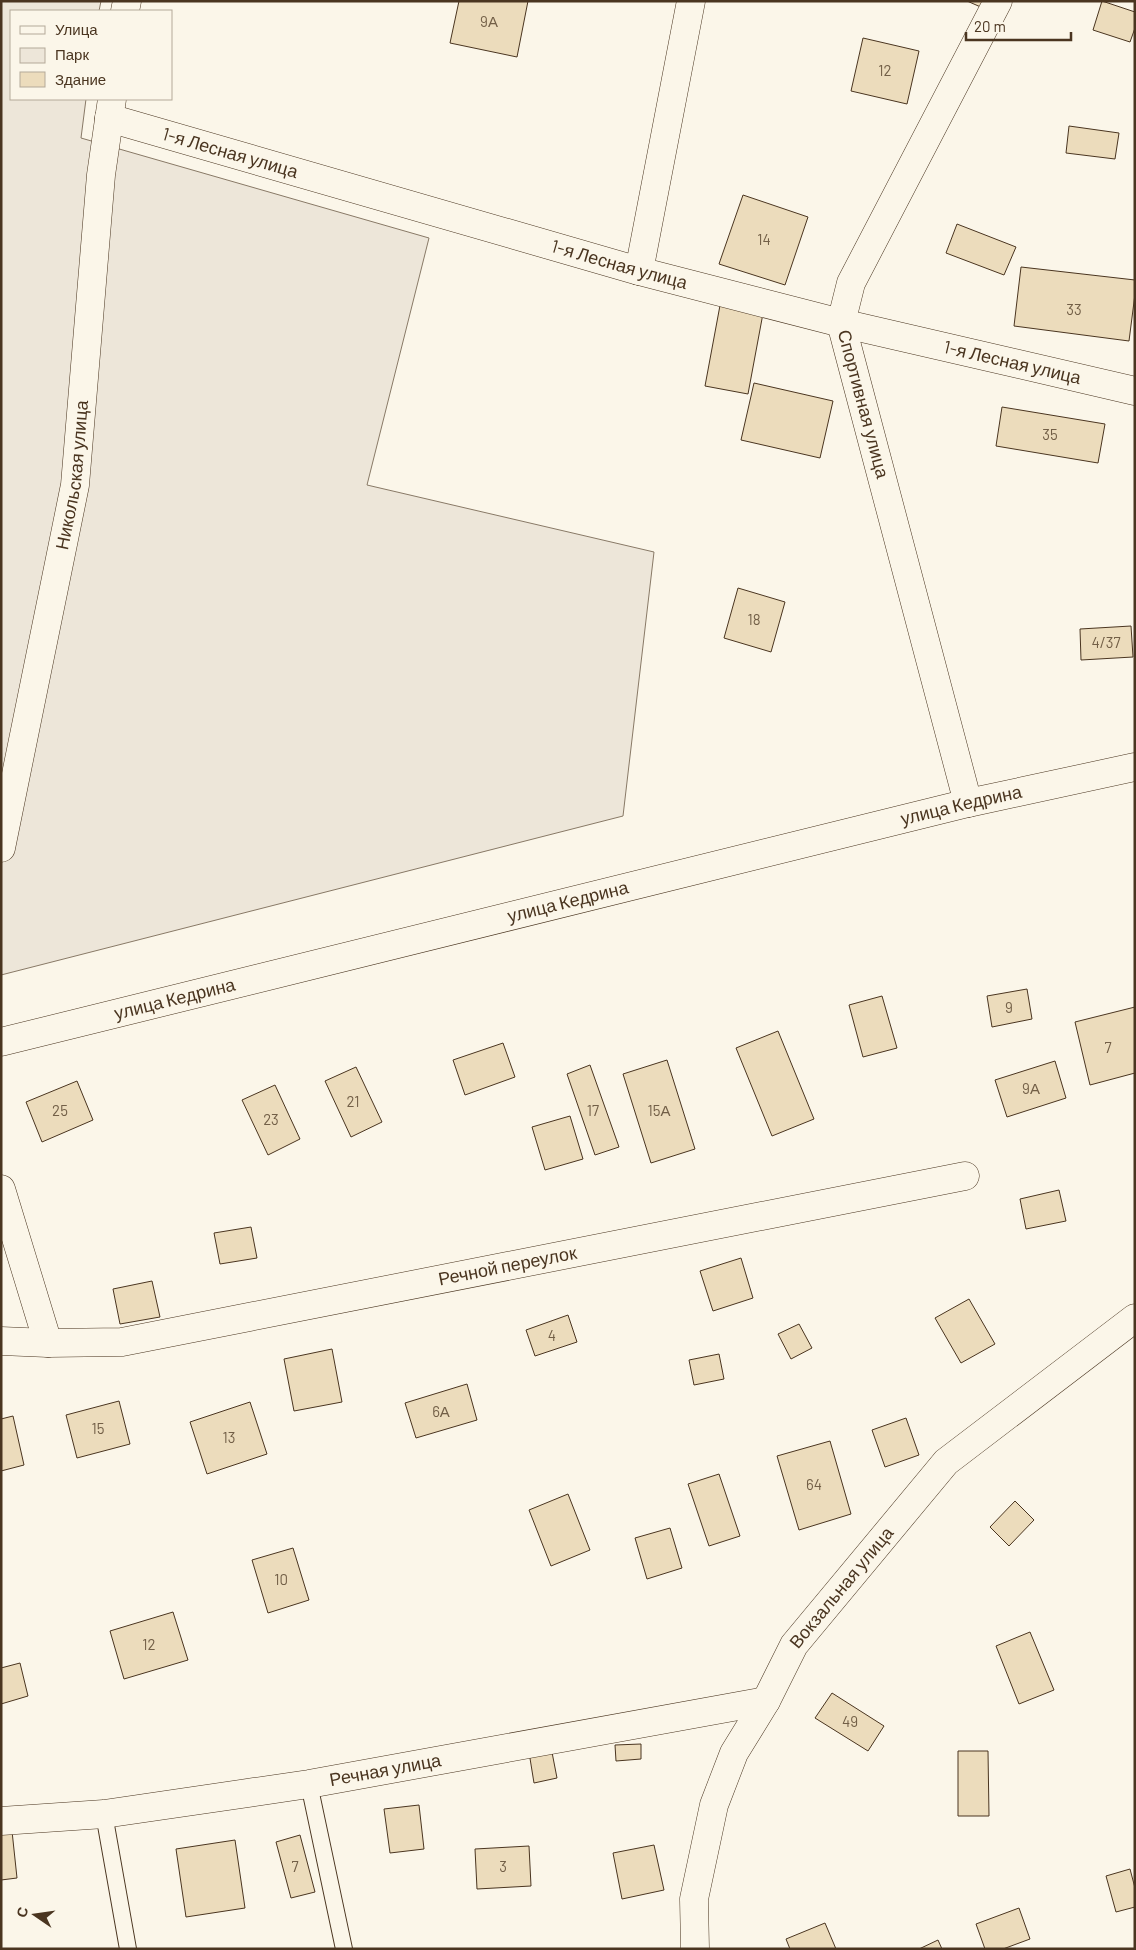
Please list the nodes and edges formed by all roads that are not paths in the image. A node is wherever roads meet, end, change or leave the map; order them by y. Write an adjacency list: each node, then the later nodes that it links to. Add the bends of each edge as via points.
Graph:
1 (691, 1): 4 (street)
2 (998, 1): 5 (street, Спортивная улица, via 851,283)
3 (111, 109): 4 (street, 1-я Лесная улица); 9 (street, Никольская улица, via 101,175 75,484)
4 (640, 271): 5 (street, 1-я Лесная улица)
5 (841, 323): 6 (street, 1-я Лесная улица); 8 (street, Спортивная улица)
6 (1135, 391)
7 (1135, 767): 8 (street, улица Кедрина)
8 (968, 803): 10 (street, улица Кедрина)
9 (1, 848)
10 (1, 1042)
11 (965, 1176): 15 (street, Речной переулок, via 122,1342)
12 (1, 1189): 15 (street)
13 (1135, 1318): 16 (street, Вокзальная улица, via 946,1462 794,1645)
14 (1, 1341): 15 (street, Речной переулок)
15 (48, 1343)
16 (766, 1701): 17 (street, Речная улица); 22 (street, Вокзальная улица, via 734,1753 714,1805 694,1899)
17 (310, 1784): 18 (street, Речная улица); 21 (lane)
18 (104, 1814): 19 (street, Речная улица); 20 (lane)
19 (1, 1822)
20 (128, 1949)
21 (344, 1949)
22 (695, 1949)

